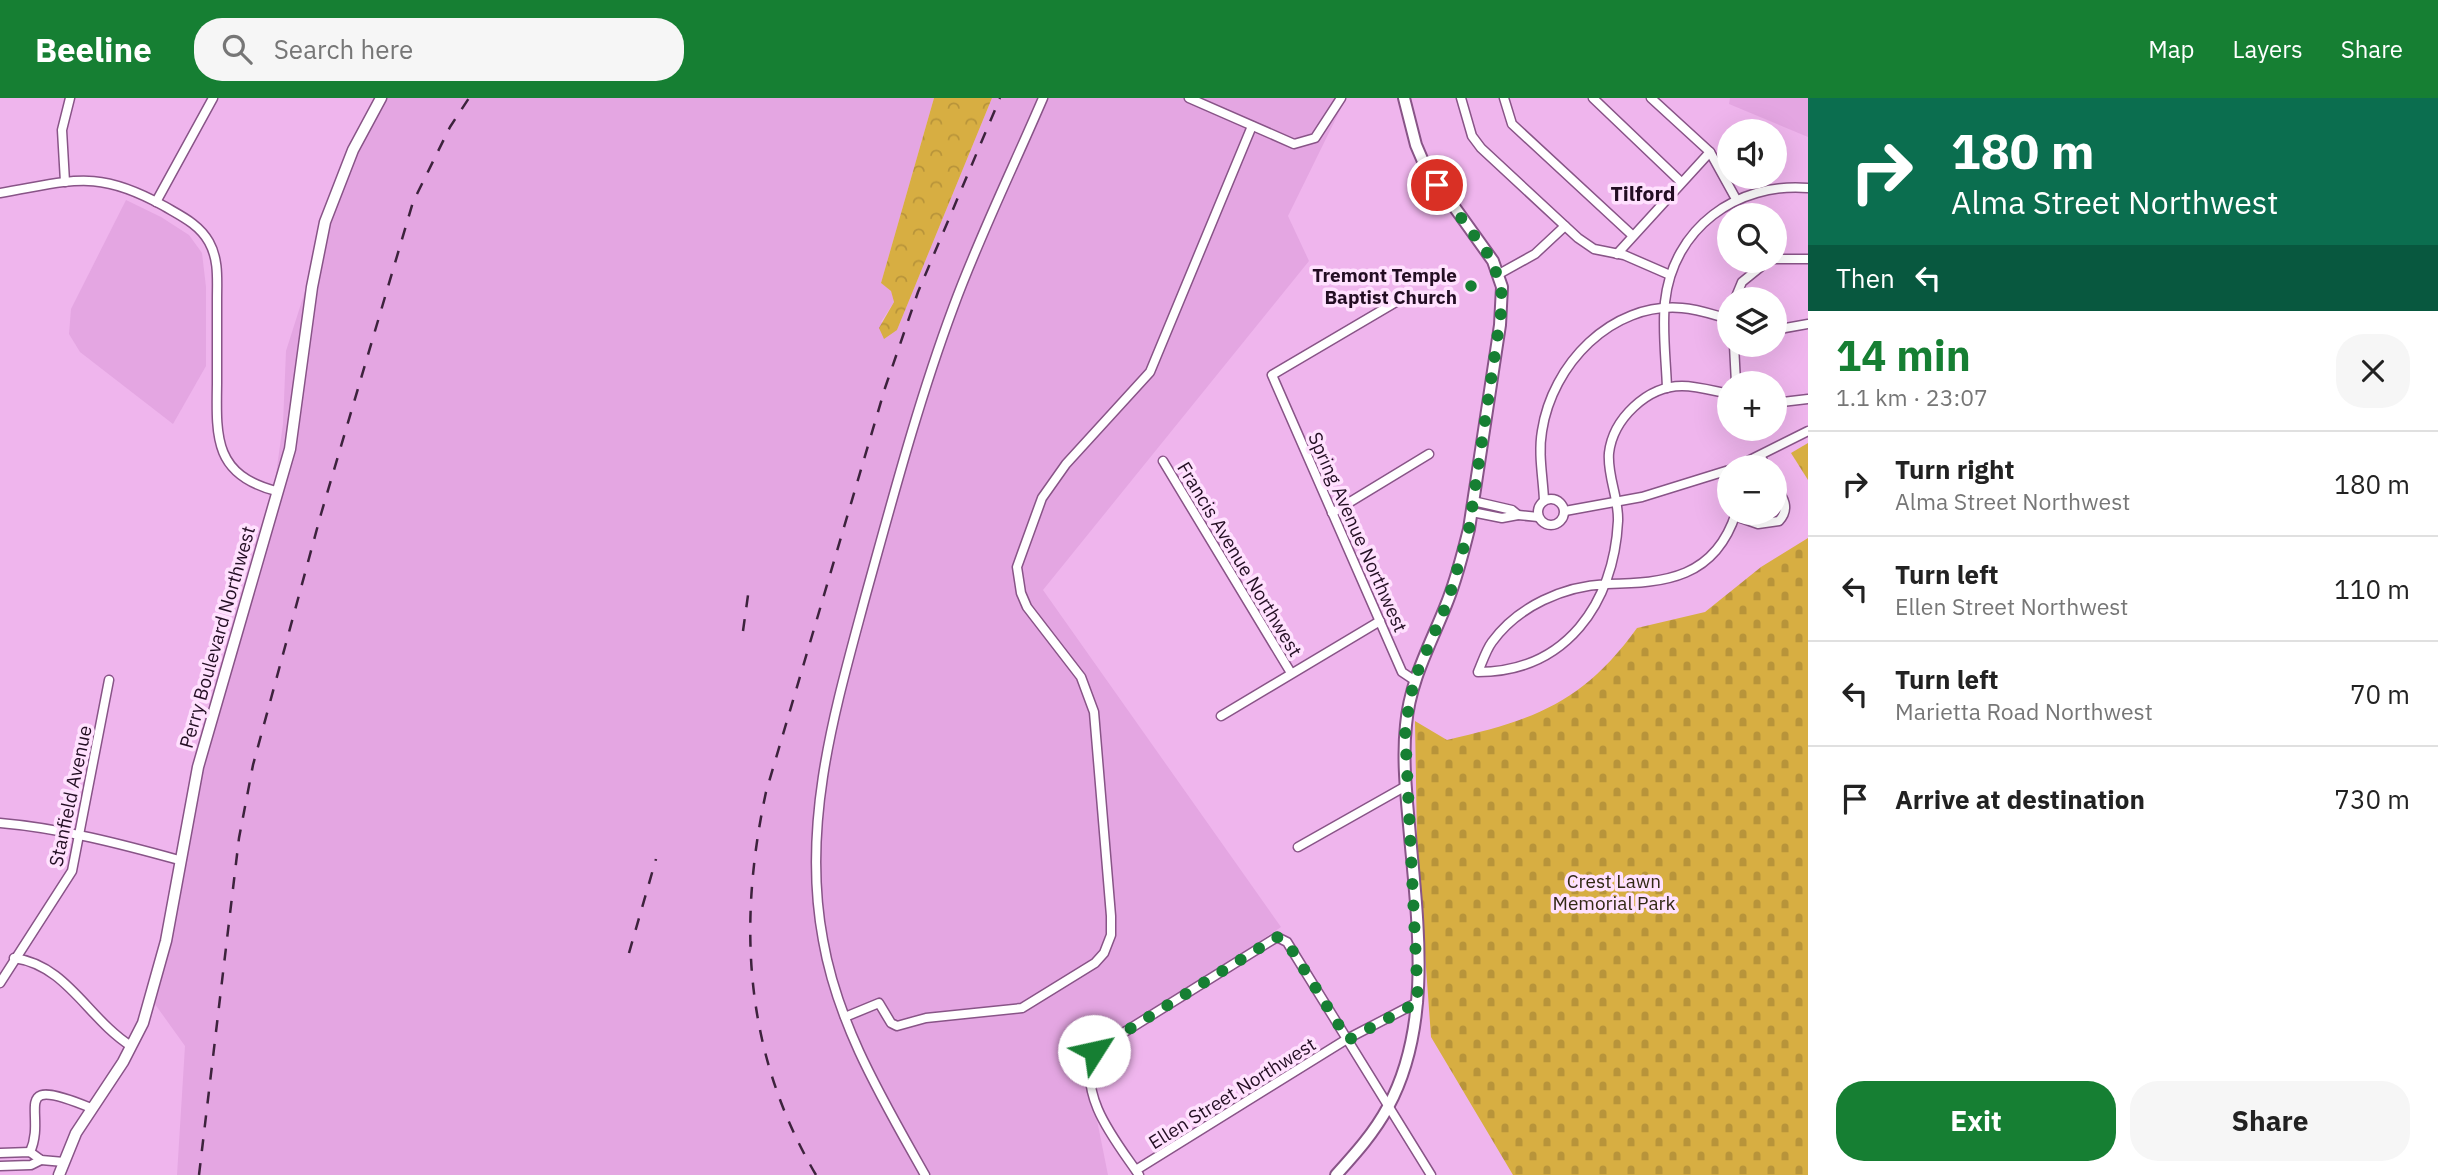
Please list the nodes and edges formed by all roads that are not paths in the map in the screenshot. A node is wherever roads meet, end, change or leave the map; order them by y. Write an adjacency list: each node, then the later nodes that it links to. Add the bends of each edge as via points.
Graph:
1 (70, 98): 14 (street, via 62,130)
2 (213, 98): 19 (street)
3 (381, 98): 43 (street, Perry Boulevard Northwest, via 353,150 325,222 290,449)
4 (1044, 98): 65 (street, via 953,307 898,481 825,756 815,856 817,902 825,953)
5 (1189, 98): 12 (street)
6 (1341, 98): 12 (street, via 1309,142 1294,144)
7 (1404, 98): 26 (main road, via 1425,166)
8 (1461, 98): 20 (street, via 1472,136 1481,148)
9 (1504, 98): 21 (street, via 1513,124)
10 (1593, 98): 15 (street)
11 (1651, 98): 13 (street)
12 (1252, 126): 65 (street, via 1150,372 1053,480 1030,524 1017,567 1027,607 1081,677 1094,712 1111,916 1111,935 1104,953 1080,975 1022,1008 926,1018 897,1026 879,1003)
13 (1710, 152): 15 (street); 18 (street)
14 (65, 182): 17 (street); 19 (street, via 111,182)
15 (1681, 182): 21 (street)
16 (1808, 188): 18 (street, via 1764,189)
17 (0, 193)
18 (1736, 199): 27 (street, via 1693,233)
19 (156, 202): 43 (street, via 197,227 215,257 216,428 222,452 242,478)
20 (1565, 226): 22 (street, via 1594,249); 26 (street, via 1535,254)
21 (1632, 236): 22 (street)
22 (1617, 254): 27 (street)
23 (1787, 259): 24 (street)
24 (1808, 259)
25 (1753, 273): 28 (street)
26 (1499, 274): 46 (main road, via 1503,299 1500,326)
27 (1670, 275): 30 (street)
28 (1740, 287)
29 (1396, 302): 48 (street, Spring Avenue Northwest, via 1272,375)
30 (1664, 309): 31 (street); 34 (street); 44 (street, via 1623,320 1587,344 1562,372 1542,431)
31 (1717, 316)
32 (1808, 324): 33 (street)
33 (1787, 328)
34 (1667, 388): 35 (street); 45 (street, via 1634,406 1621,420 1609,467)
35 (1717, 392)
36 (1808, 399): 37 (street)
37 (1787, 401)
38 (1808, 431): 40 (street)
39 (1430, 454): 48 (street)
40 (1763, 455)
41 (1163, 461): 53 (street, Francis Avenue Northwest)
42 (1717, 474): 45 (street)
43 (276, 491): 61 (street, Perry Boulevard Northwest, via 208,730)
44 (1544, 500): 47 (street, via 1556,499); 49 (street)
45 (1616, 503): 47 (street); 51 (street, via 1616,550)
46 (1472, 506): 49 (street, via 1502,518); 55 (main road, via 1456,577)
47 (1565, 511): 49 (street, via 1562,521 1552,526)
48 (1332, 513): 52 (street, Spring Avenue Northwest)
49 (1538, 517)
50 (1731, 525): 51 (street, via 1716,553 1676,578)
51 (1607, 584): 51 (street, via 1578,631 1557,648 1514,668 1478,672 1491,642 1547,597)
52 (1380, 621): 53 (street); 55 (street, Spring Avenue Northwest, via 1402,672)
53 (1291, 673): 56 (street)
54 (109, 680): 59 (street, Stanfield Avenue)
55 (1414, 680): 57 (main road, via 1405,728)
56 (1221, 716)
57 (1406, 786): 60 (street); 64 (main road)
58 (0, 823): 59 (street)
59 (80, 836): 61 (street); 62 (street, Stanfield Avenue, via 67,882)
60 (1298, 847)
61 (179, 860): 67 (street, Perry Boulevard Northwest, via 166,942 143,1023)
62 (14, 958): 63 (street, Stanfield Avenue); 67 (street, via 40,964 58,976 98,1021)
63 (0, 983)
64 (1418, 1002): 66 (street, Ellen Street Northwest); 68 (main road, via 1408,1057)
65 (845, 1017): 77 (street, via 876,1089)
66 (1348, 1040): 68 (street); 75 (street, Ellen Street Northwest); 75 (street, via 1287,942 1277,937 1099,1047 1092,1057 1094,1095 1102,1119)
67 (131, 1045): 69 (street, Perry Boulevard Northwest)
68 (1388, 1107): 78 (main road); 79 (street)
69 (91, 1108): 70 (street, via 46,1093 32,1108); 73 (street, Perry Boulevard Northwest)
70 (30, 1152): 71 (street); 72 (street)
71 (0, 1153)
72 (41, 1160): 73 (street); 74 (street, via 32,1165)
73 (64, 1162): 76 (street, Perry Boulevard Northwest)
74 (0, 1166)
75 (1137, 1173)
76 (59, 1175)
77 (925, 1175)
78 (1336, 1175)
79 (1431, 1175)

